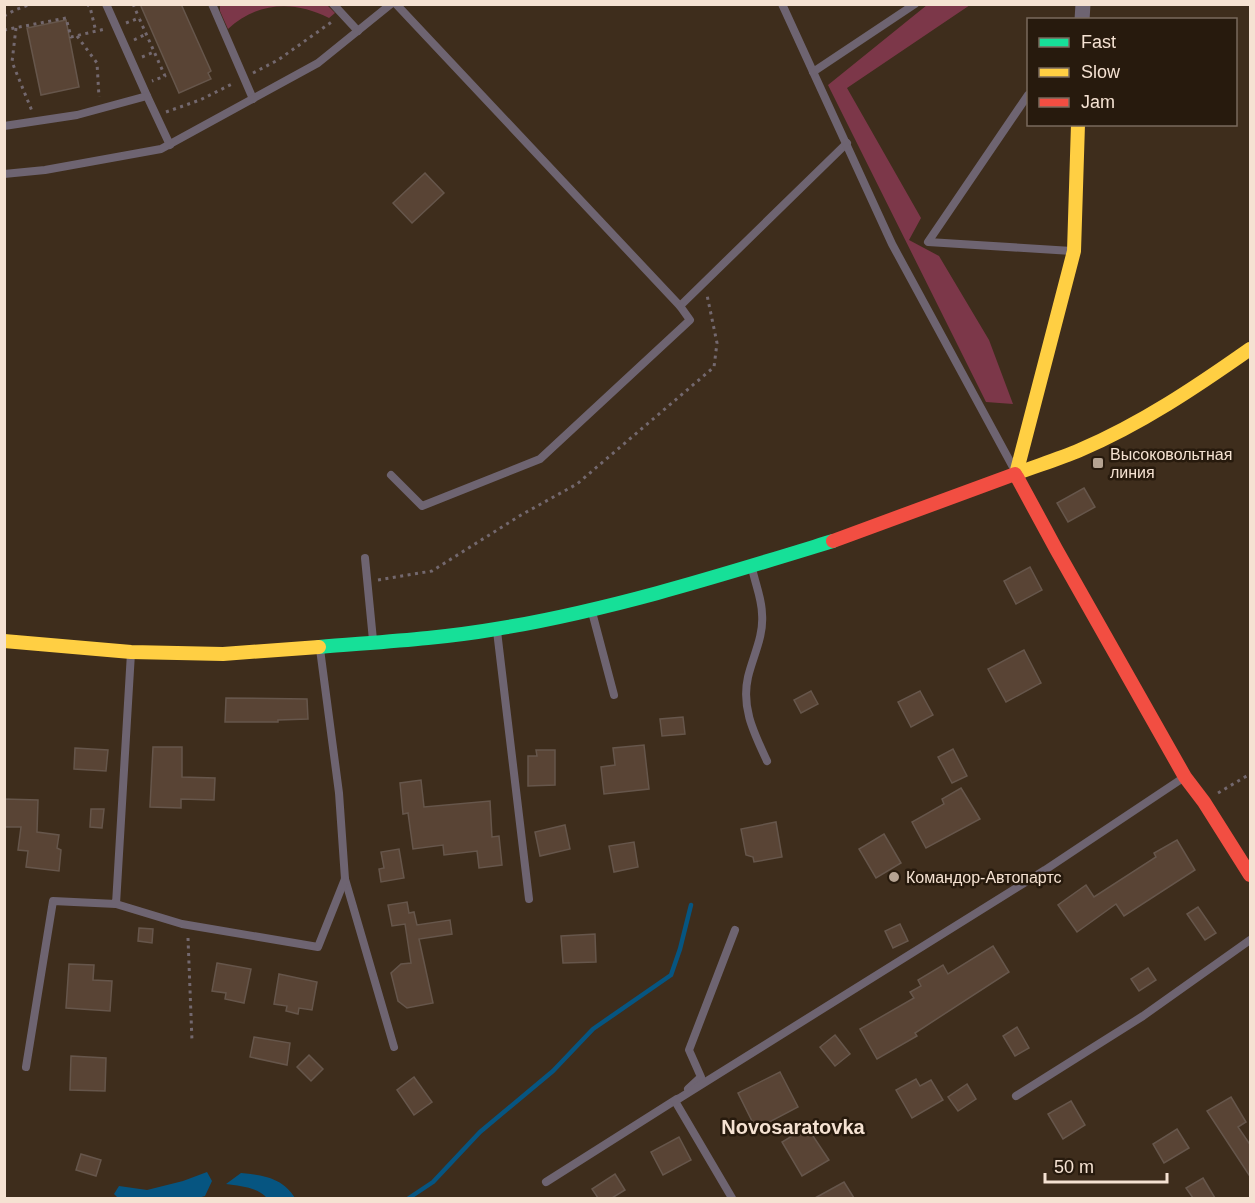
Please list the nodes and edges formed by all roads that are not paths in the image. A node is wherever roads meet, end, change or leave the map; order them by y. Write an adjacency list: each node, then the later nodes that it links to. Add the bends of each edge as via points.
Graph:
1 (106, 4): 10 (lane)
2 (212, 4): 12 (lane)
3 (333, 4): 8 (lane)
4 (391, 4): 8 (lane)
5 (396, 4): 19 (lane)
6 (782, 4): 9 (lane)
7 (915, 4): 9 (lane)
8 (358, 31): 12 (lane, via 318,63)
9 (813, 72): 15 (lane)
10 (147, 96): 13 (lane, via 77,115); 16 (lane)
11 (1027, 98): 18 (lane, via 928,242)
12 (253, 99): 16 (lane)
13 (4, 126)
14 (1078, 126): 18 (main road)
15 (847, 143): 19 (lane); 21 (lane, via 892,244)
16 (170, 145): 17 (lane, via 115,158)
17 (4, 174)
18 (1074, 251): 21 (main road)
19 (680, 306): 22 (lane, via 690,320 540,459 422,506)
20 (1251, 349): 21 (main road, via 1120,431)
21 (1016, 474): 24 (main road); 33 (main road)
22 (391, 475)
23 (365, 558): 28 (lane)
24 (751, 567): 25 (main road); 32 (lane, via 762,613 747,701 749,722)
25 (591, 610): 26 (main road); 31 (lane)
26 (496, 629): 28 (main road); 36 (lane)
27 (4, 641): 30 (main road)
28 (374, 643): 29 (main road)
29 (320, 648): 30 (main road, via 222,654); 35 (lane, via 339,793)
30 (131, 652): 37 (lane)
31 (614, 694)
32 (767, 761)
33 (1185, 777): 34 (main road); 43 (lane, via 1046,870)
34 (1251, 875)
35 (345, 879): 37 (lane, via 318,947 182,924); 40 (lane)
36 (529, 899)
37 (116, 904): 41 (lane, via 53,901)
38 (735, 930): 43 (lane, via 689,1050 701,1077)
39 (1251, 940): 42 (lane, via 1143,1016)
40 (394, 1047)
41 (26, 1067)
42 (1016, 1096)
43 (675, 1101): 44 (lane); 45 (lane)
44 (546, 1182)
45 (732, 1198)

